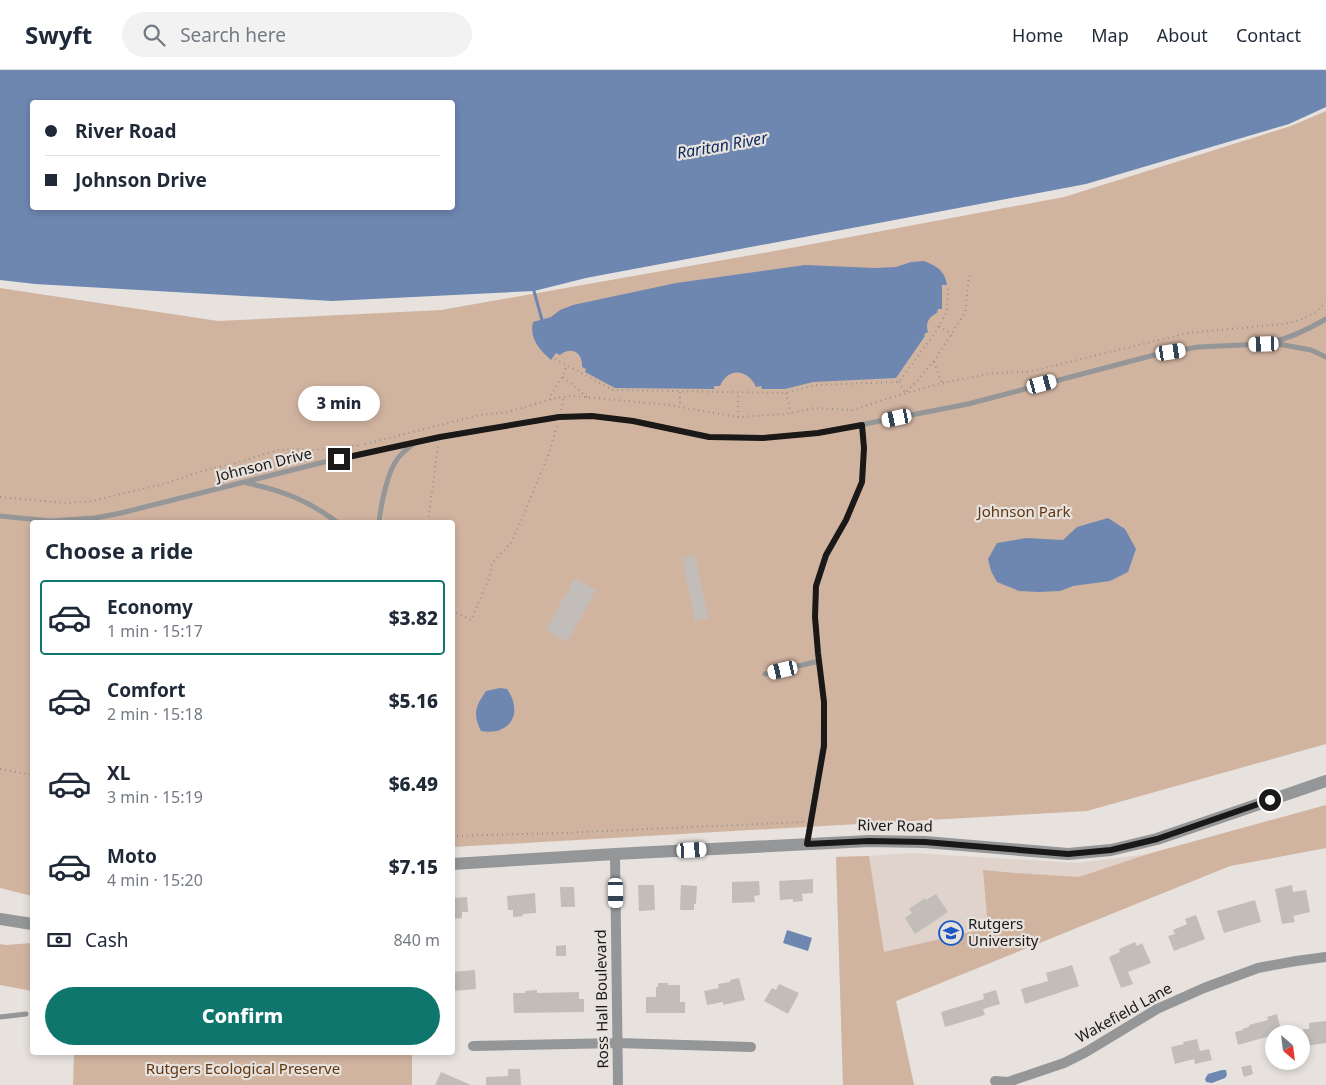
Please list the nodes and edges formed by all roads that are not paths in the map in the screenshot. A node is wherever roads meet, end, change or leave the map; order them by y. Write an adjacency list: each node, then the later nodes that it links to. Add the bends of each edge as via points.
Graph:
1 (1326, 319): 2 (lane, Johnson Drive, via 1307,330)
2 (1273, 342): 3 (lane, via 1311,350); 4 (lane, Johnson Drive, via 1198,347 1158,354 968,404)
3 (1326, 357)
4 (862, 425): 5 (lane, Johnson Drive, via 763,438 709,437 633,421 592,416 559,417); 12 (lane, via 862,482 826,555 816,586)
5 (416, 443): 6 (lane, Johnson Drive); 11 (lane, via 398,458 392,468)
6 (245, 483): 9 (lane, Johnson Drive, via 130,511); 10 (lane, via 288,494)
7 (0, 516): 8 (lane, Johnson Drive)
8 (40, 520)
9 (65, 520)
10 (334, 520)
11 (379, 520)
12 (819, 661): 13 (lane); 15 (lane, via 824,702 824,746)
13 (765, 674)
14 (1326, 781): 15 (street, River Road, via 1157,839 1111,850 1068,854 925,842)
15 (807, 844): 16 (street, River Road)
16 (615, 854): 17 (street, River Road); 23 (street, Ross Hall Boulevard)
17 (455, 864)
18 (0, 919): 19 (street)
19 (30, 924)
20 (1326, 956): 26 (street, Wakefield Lane, via 1258,968 1204,988 1157,1009 1064,1063 1008,1082)
21 (26, 1014): 22 (lane)
22 (0, 1017)
23 (618, 1043): 24 (street); 25 (street); 27 (street, Ross Hall Boulevard)
24 (473, 1046)
25 (751, 1047)
26 (995, 1081)
27 (618, 1085)

